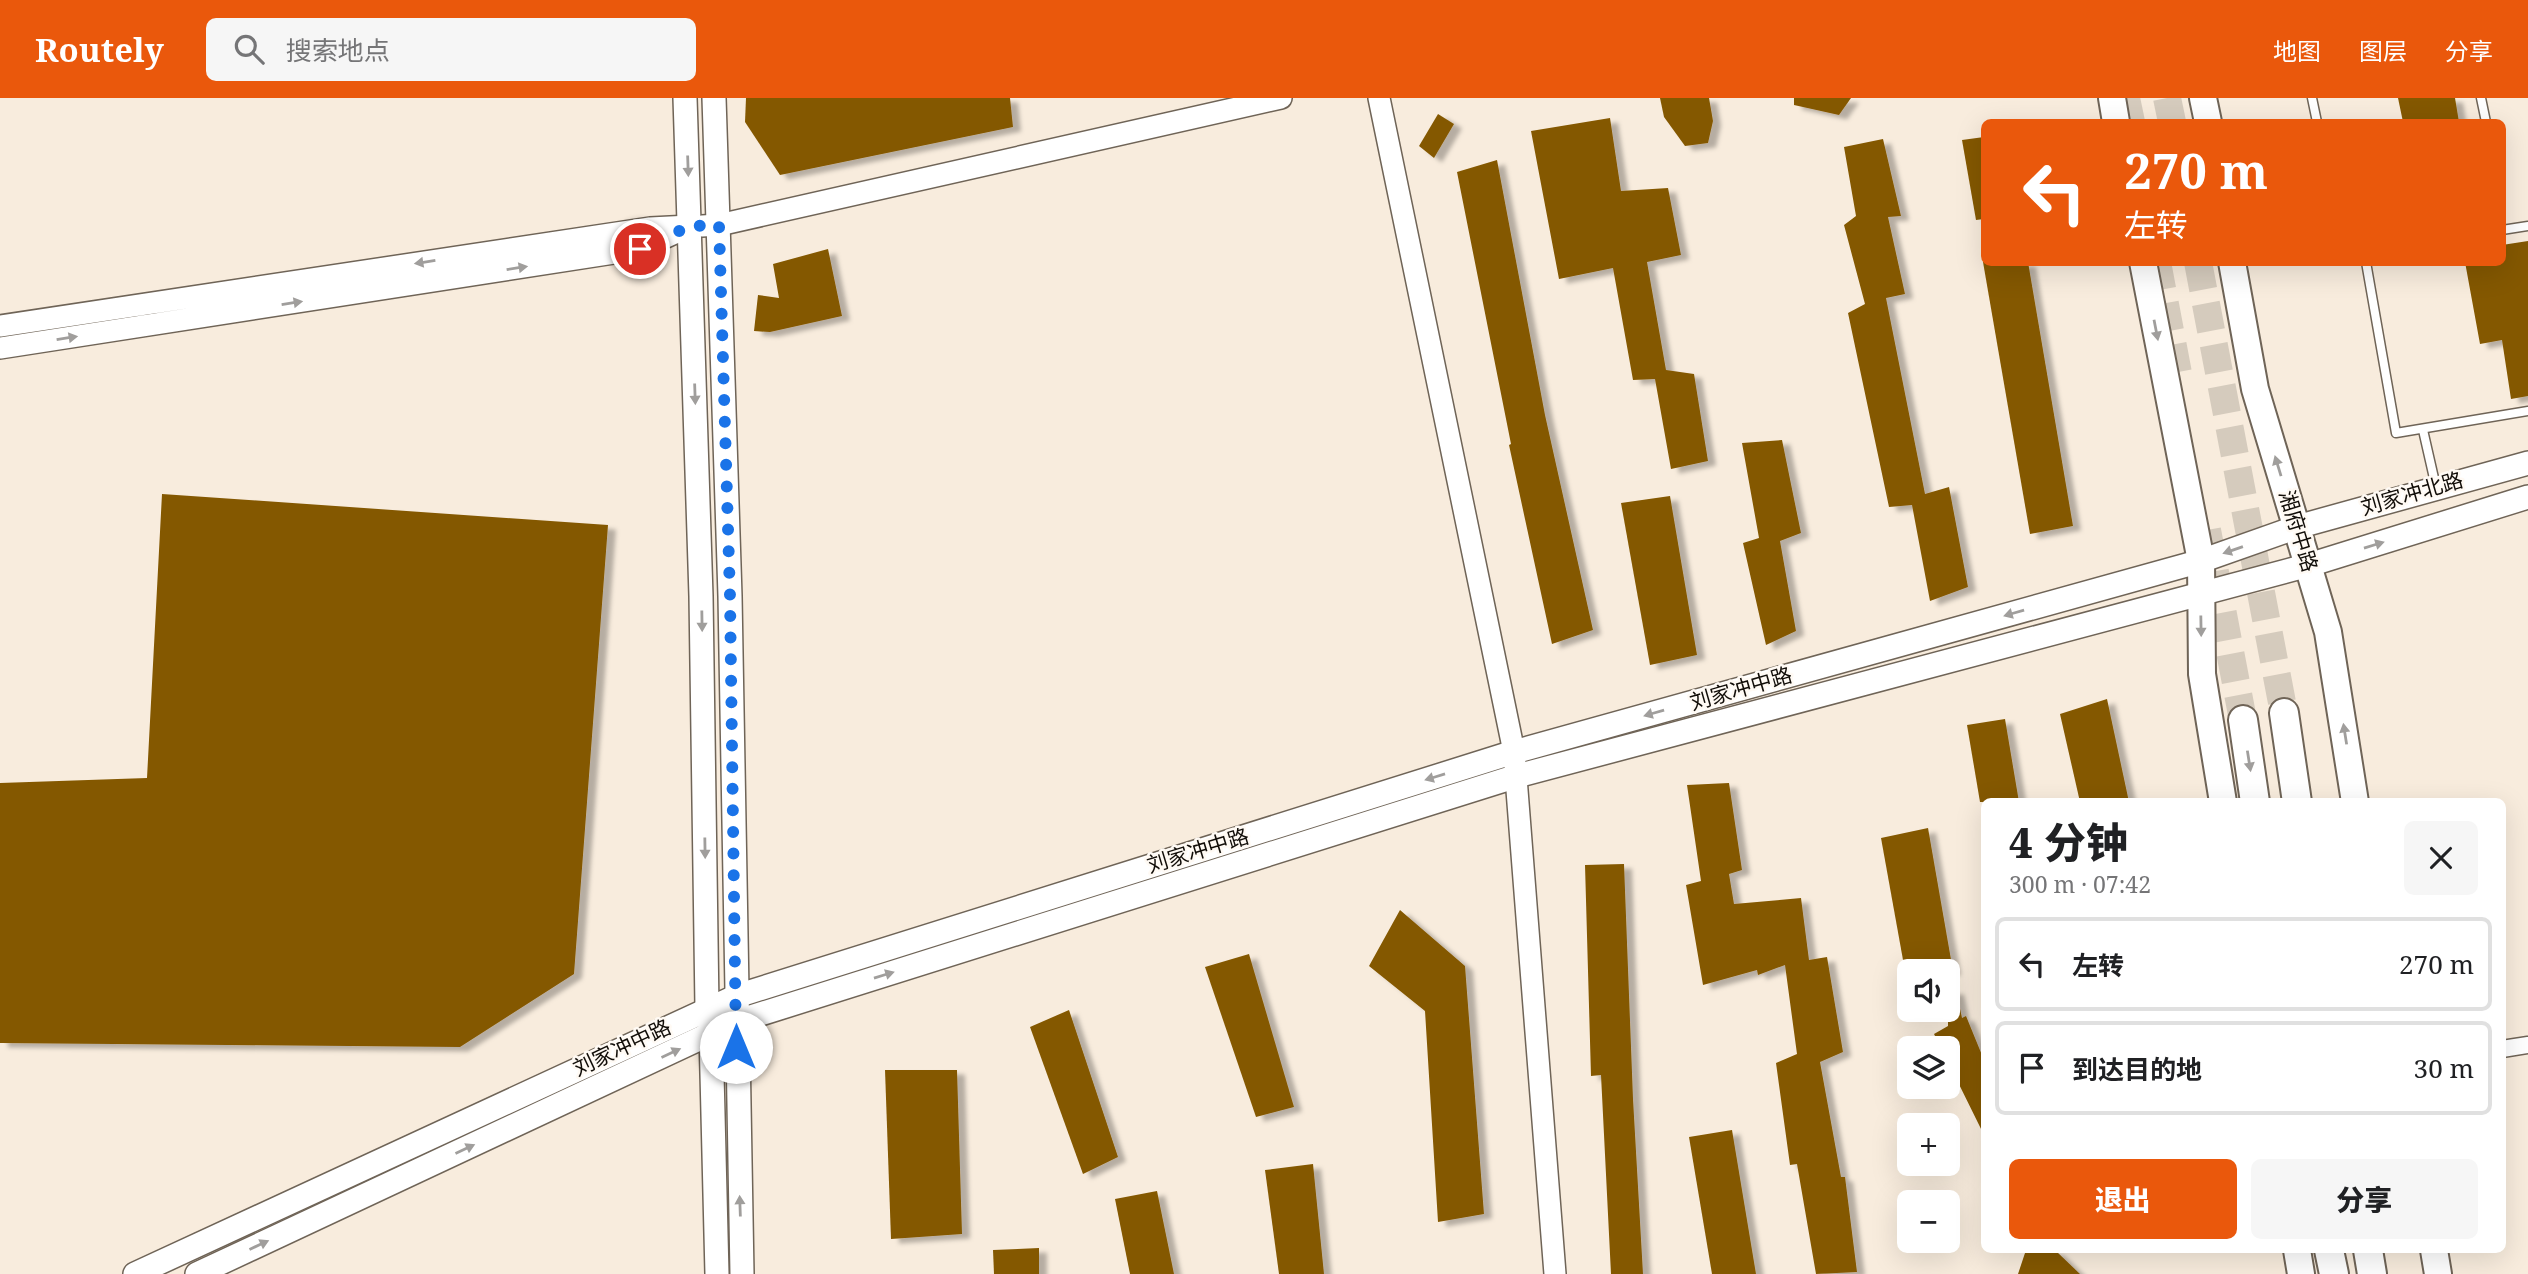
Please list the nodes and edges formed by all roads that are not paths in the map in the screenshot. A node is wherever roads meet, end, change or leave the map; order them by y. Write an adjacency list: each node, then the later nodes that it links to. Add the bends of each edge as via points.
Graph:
1 (685, 98): 14 (main road, one-way to 14)
2 (714, 98): 13 (main road)
3 (1281, 98): 13 (street)
4 (1379, 98): 33 (street)
5 (2112, 98): 9 (main road)
6 (2203, 98): 10 (main road)
7 (2312, 98): 11 (lane)
8 (2481, 98): 12 (lane)
9 (2116, 119)
10 (2207, 119)
11 (2316, 119)
12 (2485, 119)
13 (719, 225): 14 (street); 39 (main road)
14 (690, 226): 20 (street, one-way to 20, via 650,228); 21 (street, one-way to 14, via 640,249); 40 (main road, one-way to 40)
15 (2528, 226): 16 (lane)
16 (2506, 229)
17 (2144, 266): 28 (main road, one-way to 28)
18 (2233, 266): 27 (main road, 湘府中路, one-way to 18, via 2255,389)
19 (2367, 266): 23 (lane, via 2396,433)
20 (0, 326)
21 (0, 348)
22 (2528, 411): 23 (lane)
23 (2423, 430): 25 (lane)
24 (2528, 463): 25 (main road, 刘家冲北路)
25 (2436, 487): 27 (main road, 刘家冲北路)
26 (2528, 497): 29 (main road, 刘家冲北路, one-way to 26)
27 (2297, 527): 28 (main road, 刘家冲中路, one-way to 28); 29 (main road, 湘府中路)
28 (2200, 561): 30 (main road); 33 (main road, 刘家冲中路, one-way to 33)
29 (2309, 565): 30 (main road, 刘家冲中路); 38 (main road, 湘府中路, one-way to 29, via 2328,632)
30 (2201, 591): 34 (main road, 刘家冲中路); 35 (main road, one-way to 35, via 2202,674)
31 (2284, 713): 37 (highway)
32 (2243, 720): 36 (highway, one-way to 36)
33 (1514, 752): 34 (street); 39 (main road, 刘家冲中路, one-way to 39)
34 (1517, 776): 41 (main road, 刘家冲中路, one-way to 34); 53 (street)
35 (2222, 798)
36 (2254, 798)
37 (2296, 798)
38 (2355, 798)
39 (737, 996): 40 (main road, 刘家冲中路); 41 (main road)
40 (707, 1008): 42 (main road); 49 (main road, 刘家冲中路)
41 (735, 1022): 42 (main road, 刘家冲中路); 52 (main road, one-way to 41)
42 (711, 1034): 50 (main road, 刘家冲中路, one-way to 42); 51 (main road)
43 (2528, 1045): 44 (street)
44 (2506, 1048)
45 (2298, 1253): 54 (main road)
46 (2330, 1253): 55 (highway)
47 (2368, 1253): 56 (highway)
48 (2434, 1253): 57 (main road)
49 (135, 1274)
50 (197, 1274)
51 (717, 1274)
52 (742, 1274)
53 (1555, 1274)
54 (2301, 1274)
55 (2334, 1274)
56 (2372, 1274)
57 (2438, 1274)

